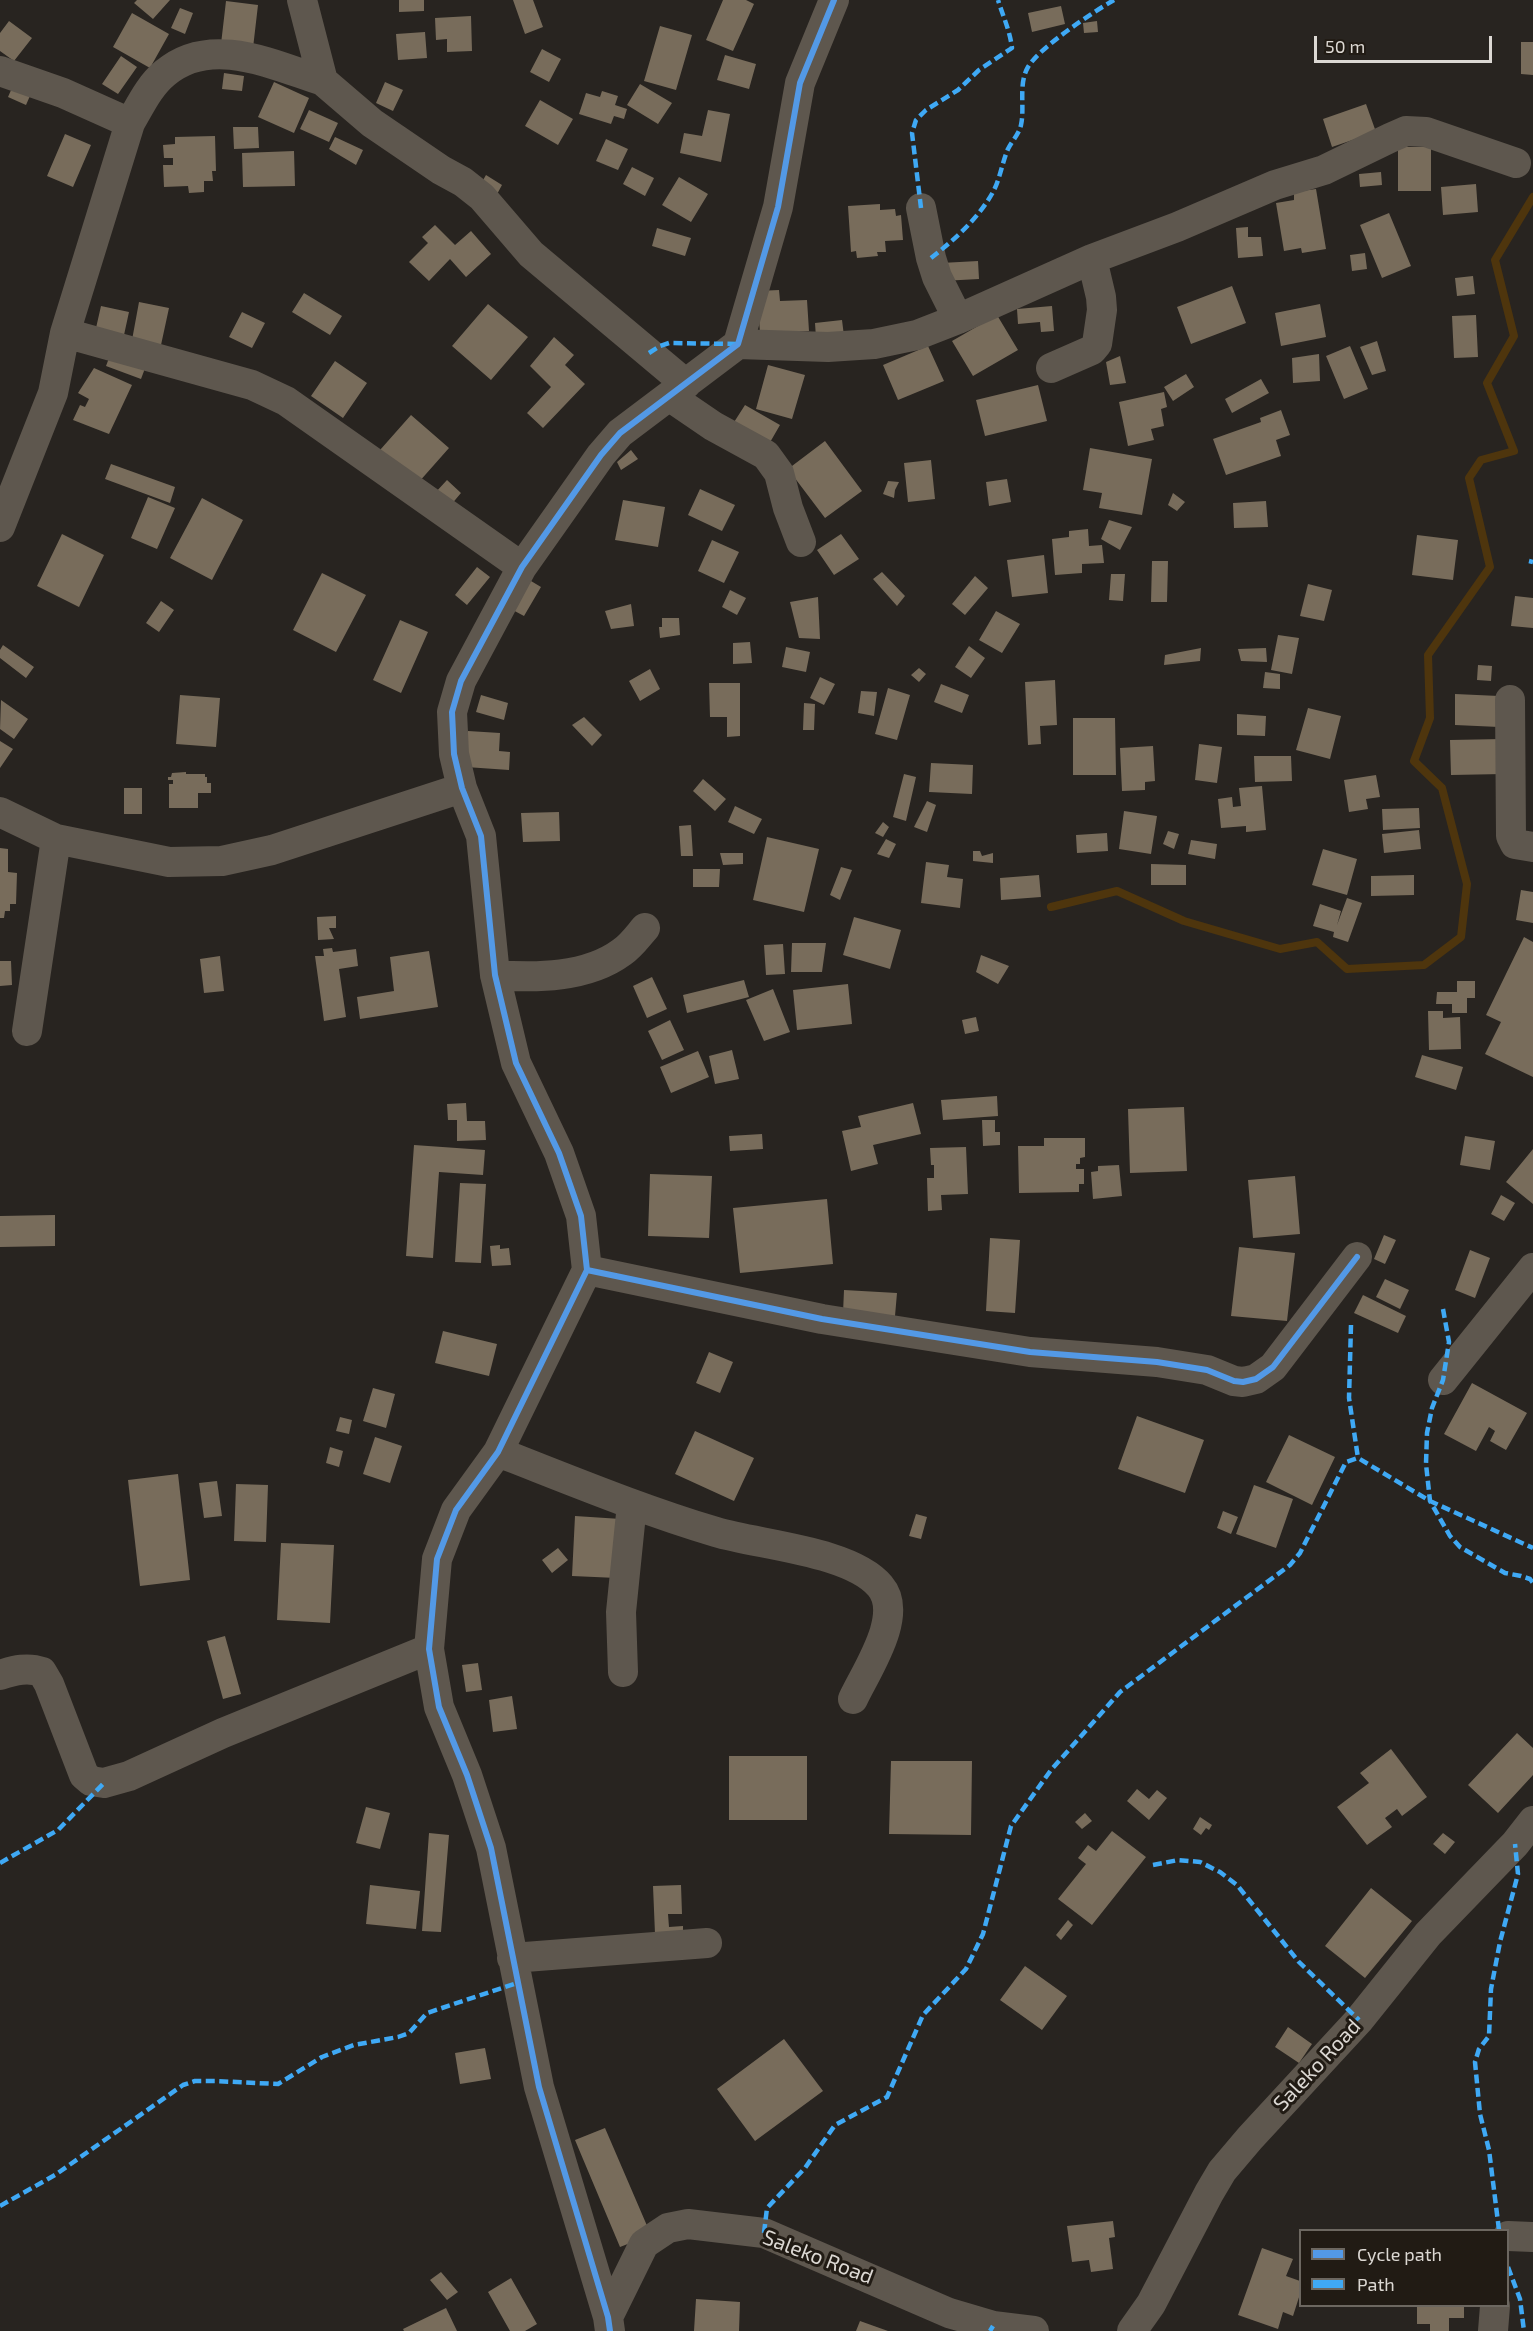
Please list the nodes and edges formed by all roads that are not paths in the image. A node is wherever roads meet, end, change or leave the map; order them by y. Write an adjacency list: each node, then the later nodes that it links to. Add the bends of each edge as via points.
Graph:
1 (302, 0): 4 (street)
2 (834, 0): 11 (street, via 800,83 778,207)
3 (0, 71): 5 (street)
4 (323, 81): 5 (street, via 232,54 213,53 180,63 164,74); 13 (street, via 372,123 482,197 531,254)
5 (130, 123): 10 (street)
6 (1516, 163): 8 (street, via 1426,132 1407,132 1324,170 1275,185)
7 (921, 208): 9 (street, via 937,277)
8 (1092, 259): 9 (street); 12 (street, via 1102,310 1097,344 1092,350)
9 (958, 319): 11 (street, via 916,335 874,344)
10 (65, 333): 14 (street, via 53,393); 16 (street, via 252,385 286,401)
11 (738, 344): 13 (street)
12 (1051, 368)
13 (677, 390): 15 (street, via 713,426 766,455 779,473); 16 (street, via 620,433)
14 (0, 527)
15 (801, 542)
16 (522, 567): 18 (street, via 461,681 452,712 454,754)
17 (1510, 700): 21 (street, via 1511,836 1515,844)
18 (462, 788): 20 (street, via 272,850 222,861 169,862); 23 (street, via 481,836)
19 (0, 812): 20 (street)
20 (56, 838): 24 (street)
21 (1533, 847)
22 (645, 928): 23 (street, via 622,952 595,966 559,975)
23 (495, 975): 27 (street, via 516,1063 559,1153 581,1216)
24 (27, 1031)
25 (1357, 1257): 27 (street, via 1273,1367 1244,1382 1207,1370 1157,1362 1030,1352 822,1319)
26 (1533, 1268): 28 (street)
27 (587, 1270): 29 (street)
28 (1443, 1380)
29 (498, 1452): 30 (street); 31 (street, via 456,1510 437,1559)
30 (633, 1504): 32 (street, via 621,1611); 34 (street, via 719,1533 830,1557 880,1586 888,1605 887,1628)
31 (429, 1649): 33 (street, via 129,1776 104,1783 91,1782 84,1775 42,1672 15,1670); 37 (street, via 439,1707 491,1848)
32 (623, 1672)
33 (0, 1675)
34 (853, 1699)
35 (1533, 1821): 43 (street, Saleko Road, via 1428,1934 1359,2020 1222,2171 1151,2304)
36 (707, 1943): 37 (street)
37 (512, 1958): 41 (street, via 539,2087)
38 (1509, 2236): 39 (street)
39 (1533, 2237)
40 (1495, 2307): 44 (street)
41 (609, 2324): 42 (street, Saleko Road, via 644,2244 668,2228 688,2224 764,2234 948,2313 993,2326)
42 (1034, 2331)
43 (1132, 2331)
44 (1493, 2331)

